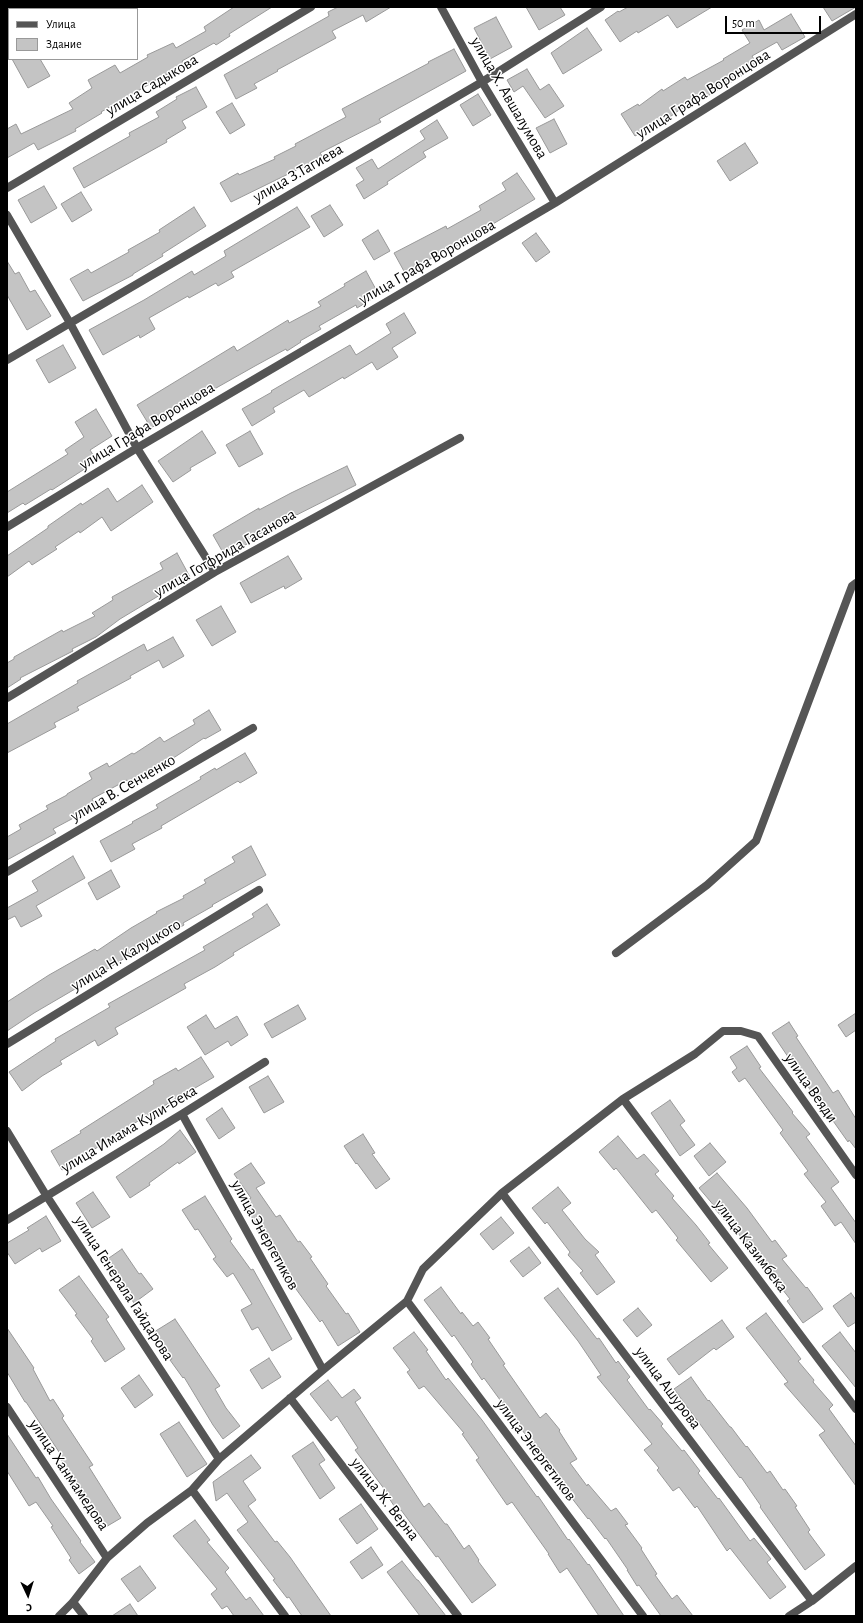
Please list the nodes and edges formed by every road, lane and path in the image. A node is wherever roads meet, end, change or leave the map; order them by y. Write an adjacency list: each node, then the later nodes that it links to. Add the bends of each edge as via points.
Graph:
1 (311, 7): 6 (street, улица Садыкова)
2 (441, 7): 5 (street, улица Х. Авшалумова)
3 (600, 7): 5 (street, улица З.Тагиева)
4 (856, 14): 7 (street, улица Графа Воронцова)
5 (482, 82): 7 (street, улица Х. Авшалумова); 9 (street, улица З.Тагиева)
6 (7, 188)
7 (555, 203): 12 (street, улица Графа Воронцова)
8 (7, 216): 9 (street)
9 (70, 323): 10 (street, улица З.Тагиева); 12 (street)
10 (7, 360)
11 (460, 438): 14 (street, улица Готфрида Гасанова)
12 (137, 448): 13 (street, улица Графа Воронцова); 14 (street)
13 (7, 527)
14 (215, 572): 16 (street, улица Готфрида Гасанова)
15 (856, 583): 20 (street, via 852,586 756,841 707,885)
16 (7, 698)
17 (253, 728): 18 (street, улица В. Сенченко)
18 (7, 872)
19 (259, 890): 21 (street, улица Н. Калуцкого)
20 (616, 953)
21 (7, 1044)
22 (265, 1062): 24 (street, улица Имама Кули-Бека)
23 (624, 1099): 26 (street, улица Веяди, via 695,1054 723,1031 741,1031 758,1036); 27 (street); 34 (street, улица Казимбека)
24 (182, 1114): 28 (street, улица Имама Кули-Бека); 31 (street, улица Энергетиков)
25 (7, 1131): 28 (street, улица Генерала Гайдарова)
26 (856, 1175)
27 (502, 1193): 30 (street, via 423,1269); 39 (street, улица Ашурова)
28 (46, 1195): 29 (street, улица Имама Кули-Бека); 35 (street, улица Генерала Гайдарова)
29 (7, 1220)
30 (407, 1301): 31 (street); 45 (street, улица Энергетиков)
31 (323, 1370): 32 (street)
32 (290, 1398): 35 (street); 44 (street, улица Ж. Верна)
33 (7, 1407): 37 (street, улица Ханмамедова)
34 (856, 1409)
35 (219, 1459): 36 (street)
36 (192, 1490): 37 (street, via 147,1523); 43 (street)
37 (107, 1558): 40 (street)
38 (856, 1566): 39 (street)
39 (812, 1601): 46 (street)
40 (73, 1602): 41 (street); 42 (street)
41 (59, 1616)
42 (84, 1616)
43 (285, 1616)
44 (458, 1616)
45 (643, 1616)
46 (789, 1616)

